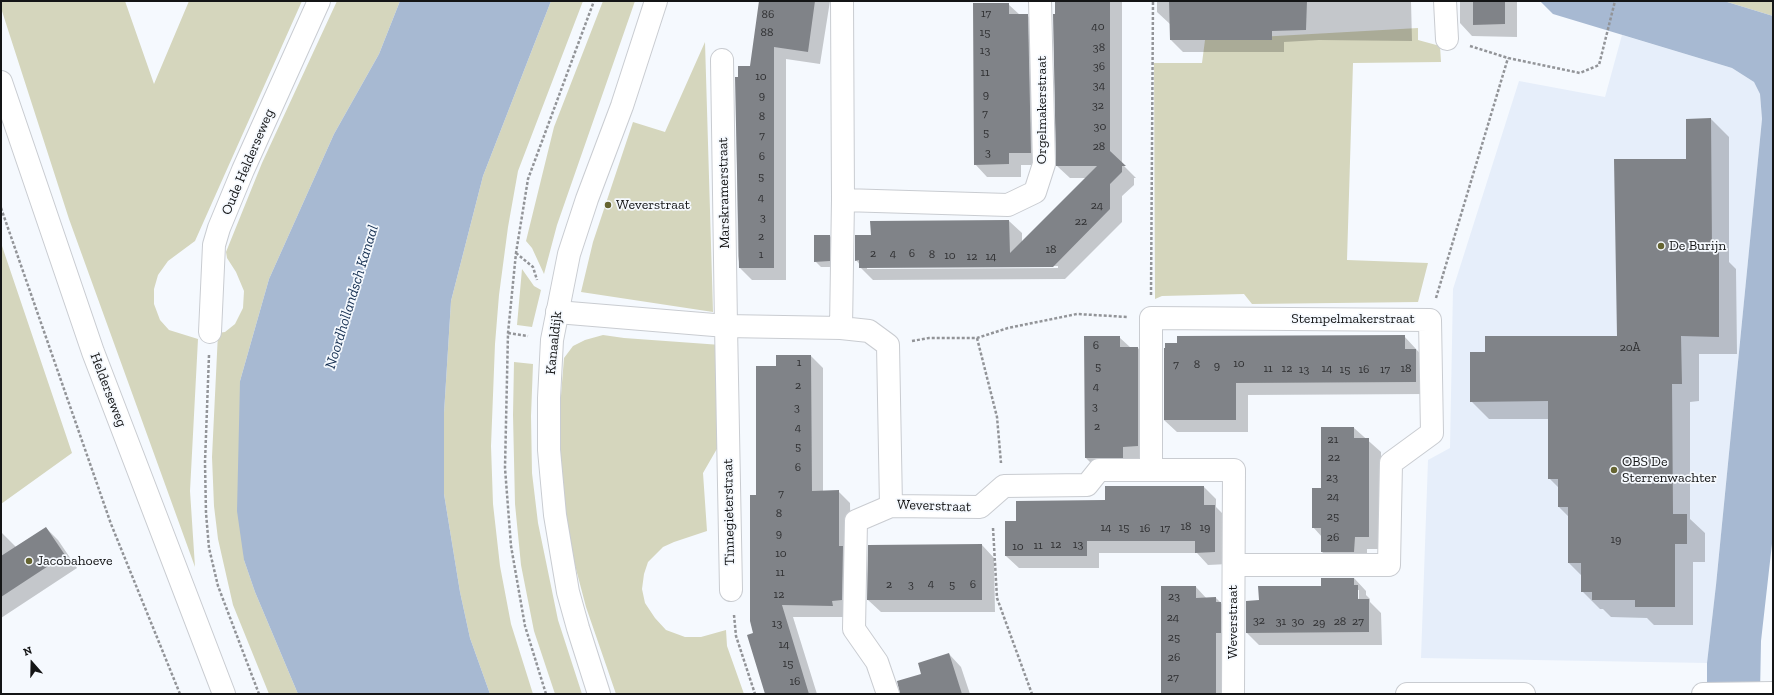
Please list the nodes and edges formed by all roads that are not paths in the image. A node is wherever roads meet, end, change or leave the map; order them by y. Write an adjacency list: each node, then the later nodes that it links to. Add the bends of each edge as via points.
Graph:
1 (319, 1): 13 (street, Oude Helderseweg, via 246,163 214,245)
2 (656, 1): 10 (street, Kanaaldijk, via 569,254)
3 (842, 1): 9 (street)
4 (1040, 1): 9 (street, Orgelmakerstraat, via 1044,164 1035,192 1008,204)
5 (1445, 1): 6 (street)
6 (1447, 39)
7 (722, 60): 11 (street, Marskramerstraat)
8 (1, 82): 19 (street, Helderseweg, via 93,352)
9 (843, 200): 12 (street)
10 (557, 312): 11 (street); 20 (street, Kanaaldijk, via 552,340 549,398 549,450 555,508 568,592)
11 (726, 326): 12 (street); 17 (street, Tinnegieterstraat)
12 (841, 328): 15 (street, Weverstraat, via 869,331 888,345)
13 (210, 332)
14 (1150, 470): 15 (street, Weverstraat, via 1099,470 1087,485 998,492 980,507); 16 (street, Weverstraat, via 1234,470); 16 (street, Stempelmakerstraat, via 1151,318 1430,320 1432,433 1391,463 1389,565)
15 (891, 506): 21 (street, via 856,521 855,544 854,629 877,662)
16 (1234, 565): 22 (street, Weverstraat)
17 (731, 590)
18 (1771, 693): 25 (street)
19 (224, 694)
20 (599, 694)
21 (888, 694)
22 (1233, 694)
23 (1407, 694): 24 (street)
24 (1524, 694)
25 (1703, 694)

